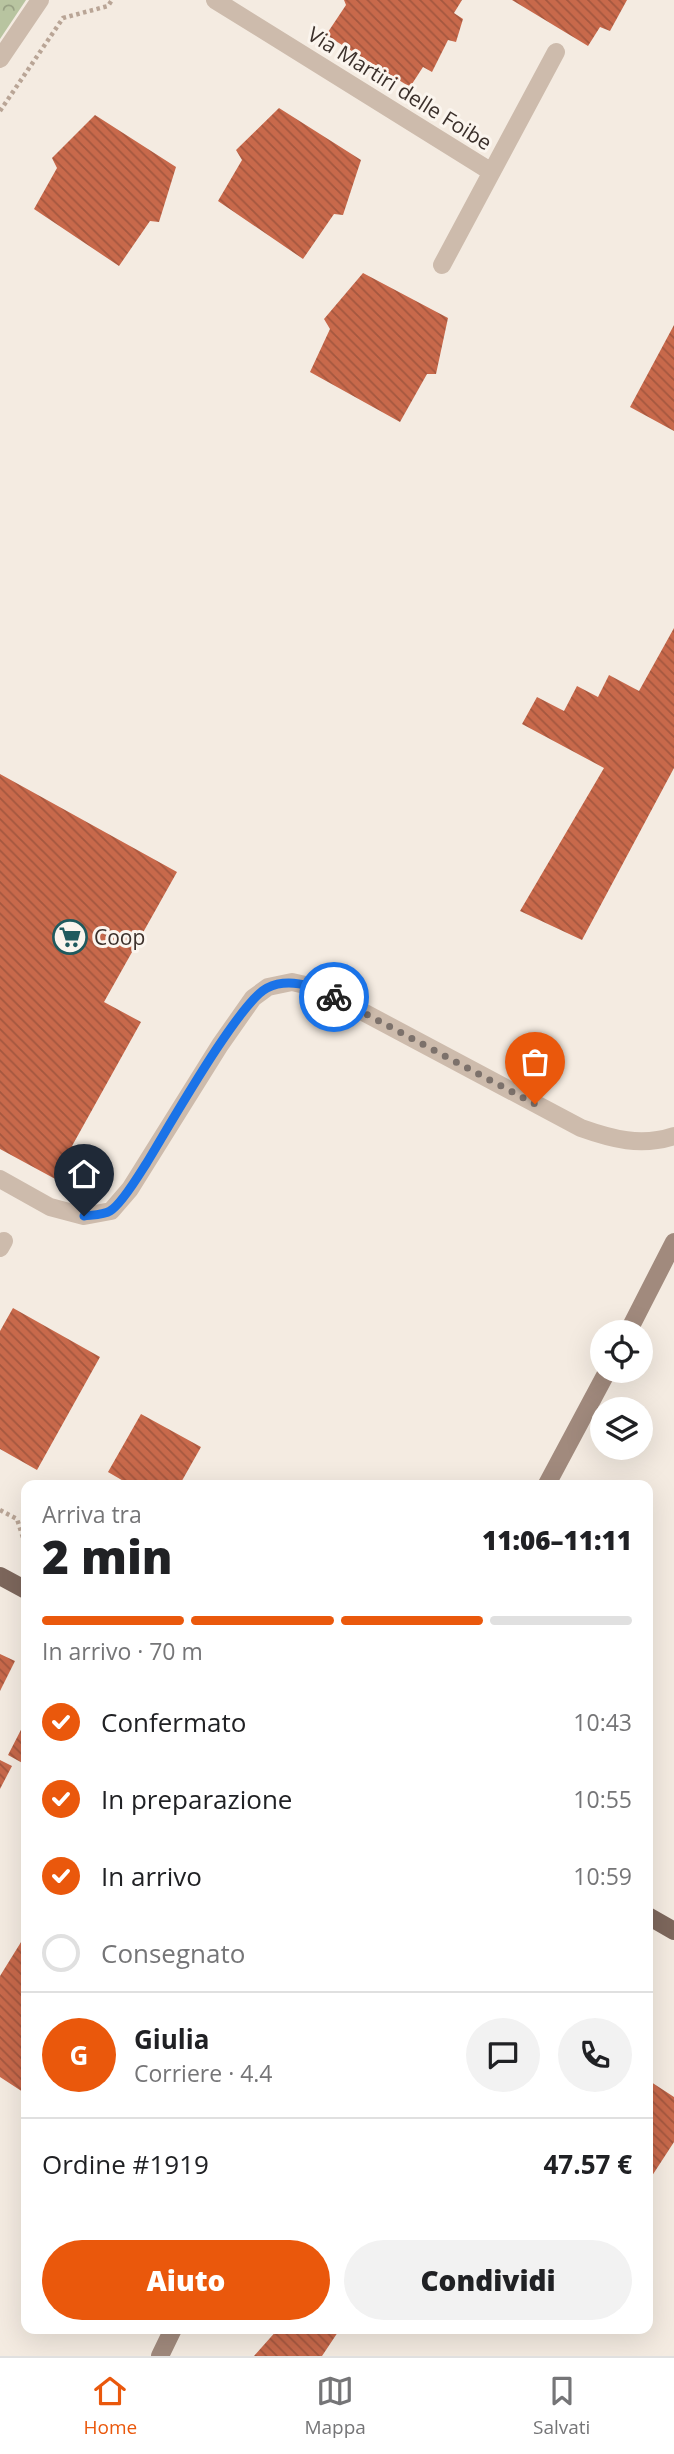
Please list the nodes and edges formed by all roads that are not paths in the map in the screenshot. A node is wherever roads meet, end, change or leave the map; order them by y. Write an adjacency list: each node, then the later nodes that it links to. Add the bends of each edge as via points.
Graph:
1 (40, 0): 4 (street)
2 (215, 0): 5 (street, Via Martiri delle Foibe)
3 (555, 51): 5 (street, Via Martiri delle Foibe)
4 (0, 59)
5 (490, 171): 6 (street, Via Martiri delle Foibe)
6 (442, 265)
7 (674, 1136): 8 (street, via 643,1142 610,1139 581,1128 318,988 292,982 268,987 253,999 130,1189 111,1211 84,1216 50,1208)
8 (0, 1180)
9 (674, 1242): 10 (main road)
10 (634, 1320)
11 (601, 1383): 12 (main road)
12 (549, 1480)
13 (0, 1576): 14 (main road)
14 (21, 1587)
15 (653, 1919): 16 (main road)
16 (674, 1931)
17 (171, 2334): 18 (main road)
18 (160, 2356)

